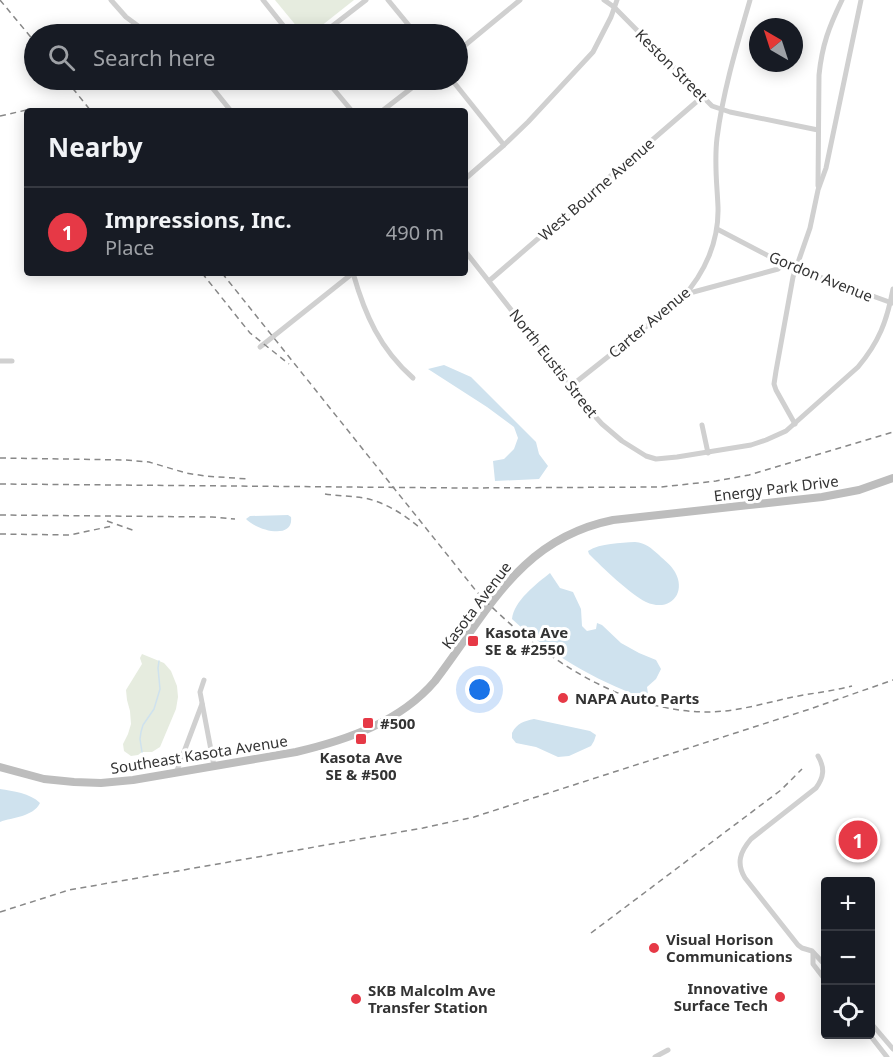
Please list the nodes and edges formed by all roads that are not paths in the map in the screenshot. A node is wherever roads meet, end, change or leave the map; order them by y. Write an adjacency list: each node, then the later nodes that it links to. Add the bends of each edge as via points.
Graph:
1 (111, 0): 12 (street)
2 (263, 0): 13 (street)
3 (366, 0): 14 (street)
4 (388, 0): 15 (street)
5 (520, 0): 16 (street)
6 (603, 0): 11 (street, Keston Street)
7 (617, 0): 11 (street)
8 (750, 0): 25 (street, Carter Avenue)
9 (842, 0): 26 (street, via 822,53)
10 (861, 0): 29 (street)
11 (614, 7): 21 (street, Keston Street); 27 (street, via 593,52)
12 (135, 24)
13 (282, 24)
14 (335, 24)
15 (408, 24)
16 (468, 43)
17 (214, 90): 22 (street)
18 (334, 90): 23 (street)
19 (409, 90): 24 (street)
20 (460, 90): 27 (street)
21 (702, 97): 25 (street, Keston Street); 36 (street, West Bourne Avenue)
22 (229, 108)
23 (349, 108)
24 (386, 108)
25 (722, 110): 26 (street, Keston Street); 30 (street, Carter Avenue, via 715,153)
26 (818, 130): 29 (street)
27 (504, 145): 28 (street)
28 (468, 176)
29 (818, 190): 33 (street)
30 (717, 229): 32 (street, Gordon Avenue); 38 (street, Carter Avenue, via 705,265)
31 (468, 255): 36 (street, North Eustis Street)
32 (784, 264): 33 (street, Gordon Avenue); 38 (street)
33 (796, 269): 39 (street, Gordon Avenue); 45 (street, via 774,384)
34 (349, 276): 40 (street)
35 (354, 276): 43 (street, via 379,340)
36 (489, 281): 44 (street, North Eustis Street)
37 (893, 289): 39 (street)
38 (685, 295): 44 (street, Carter Avenue)
39 (892, 303): 45 (street, via 880,336 858,367)
40 (260, 347)
41 (0, 361): 42 (street)
42 (12, 361)
43 (413, 378)
44 (571, 386): 47 (street, North Eustis Street, via 612,433 646,456 656,459)
45 (795, 424): 47 (street, via 766,440)
46 (702, 425): 47 (street)
47 (708, 453)
48 (893, 478): 49 (street, Energy Park Drive, via 822,497)
49 (660, 514): 52 (street, Kasota Avenue, via 596,523 541,551 512,578 428,690)
50 (204, 680): 51 (street)
51 (202, 704): 54 (street); 56 (street)
52 (396, 714): 54 (street, Southeast Kasota Avenue, via 322,746)
53 (818, 756): 57 (street, via 824,771 816,788 751,840 740,854 745,878 798,945)
54 (214, 766): 56 (street, Southeast Kasota Avenue)
55 (0, 767): 56 (street, Southeast Kasota Avenue, via 44,778 89,783)
56 (176, 773)
57 (812, 951): 58 (street); 59 (street, via 813,964)
58 (821, 961)
59 (821, 975)
60 (875, 1028): 62 (street)
61 (872, 1039): 65 (street)
62 (893, 1049)
63 (668, 1050): 64 (street)
64 (655, 1057)
65 (887, 1057)

